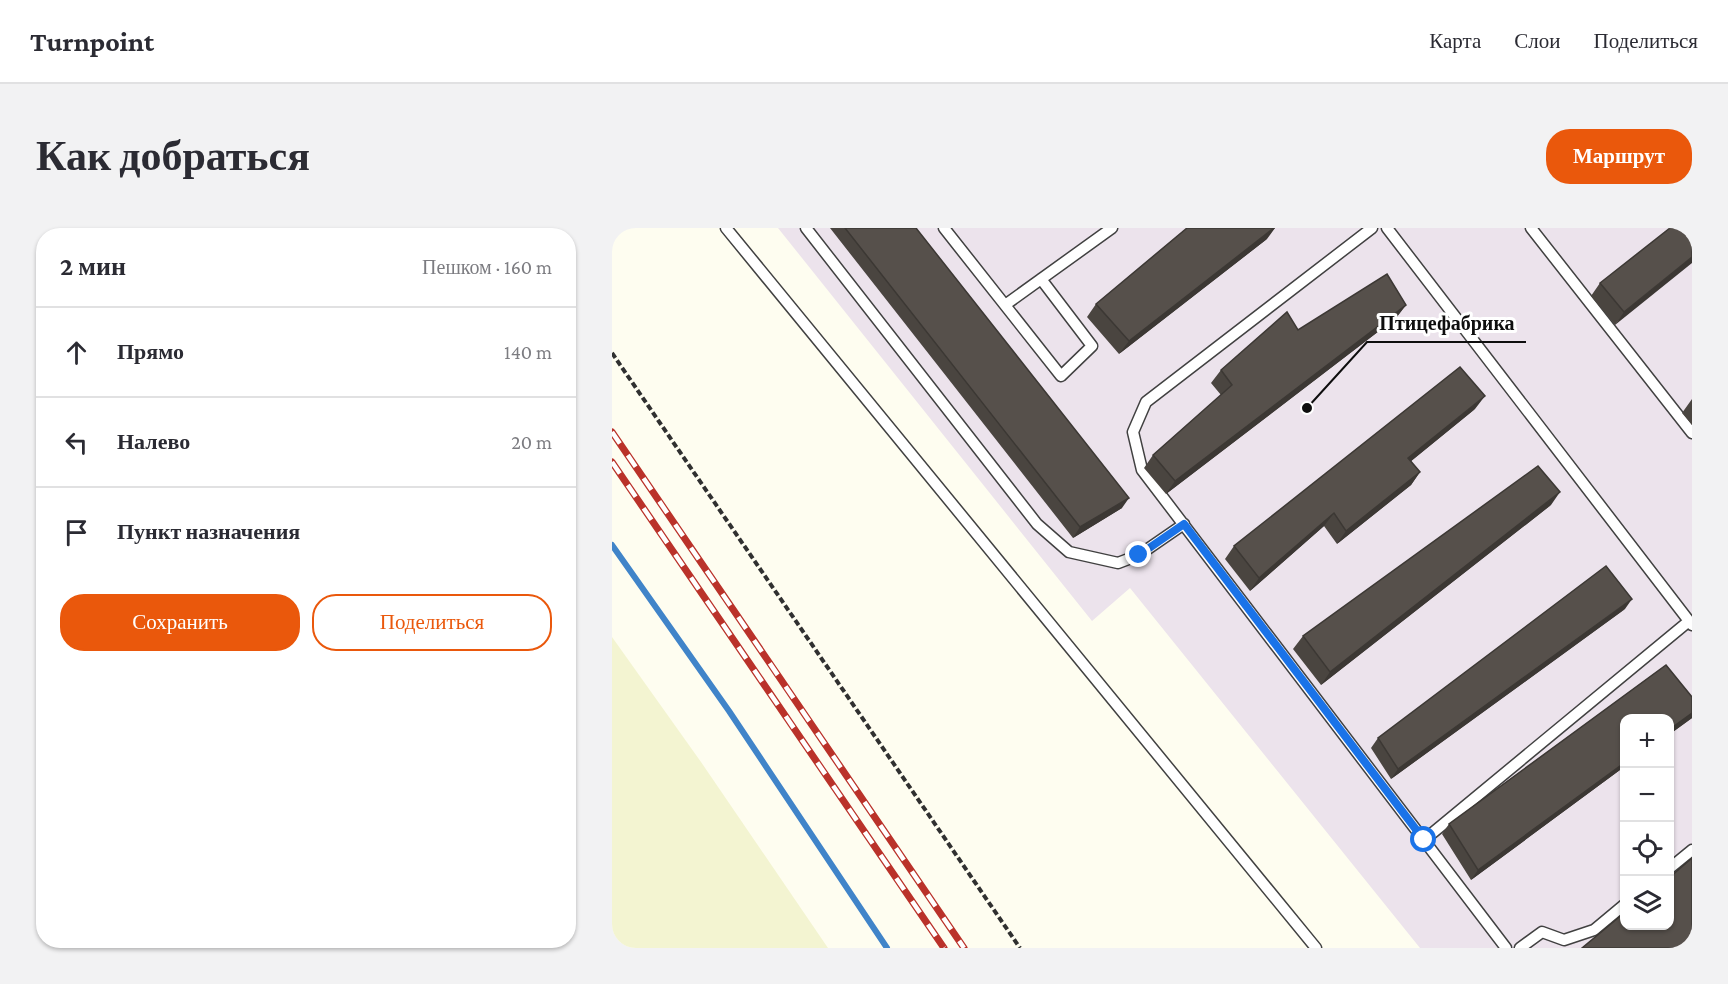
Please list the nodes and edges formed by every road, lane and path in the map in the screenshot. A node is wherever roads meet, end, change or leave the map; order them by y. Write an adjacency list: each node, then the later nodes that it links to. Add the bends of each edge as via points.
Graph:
1 (726, 228): 19 (lane)
2 (806, 228): 12 (lane, via 1037,524 1069,552 1118,563 1139,555)
3 (944, 228): 9 (lane)
4 (1112, 228): 8 (lane)
5 (1372, 228): 12 (lane, via 1146,402 1133,432 1142,470)
6 (1387, 228): 13 (lane)
7 (1531, 228): 11 (lane)
8 (1041, 279): 9 (lane); 9 (lane, via 1092,346 1061,376)
9 (1005, 305)
10 (612, 353): 18 (path)
11 (1692, 433)
12 (1184, 524): 14 (lane)
13 (1691, 623): 14 (lane)
14 (1424, 840): 20 (lane)
15 (1692, 850): 16 (lane)
16 (1674, 865)
17 (1620, 908): 21 (lane, via 1594,930 1564,940 1542,932)
18 (1020, 948)
19 (1316, 948)
20 (1506, 948)
21 (1520, 948)

